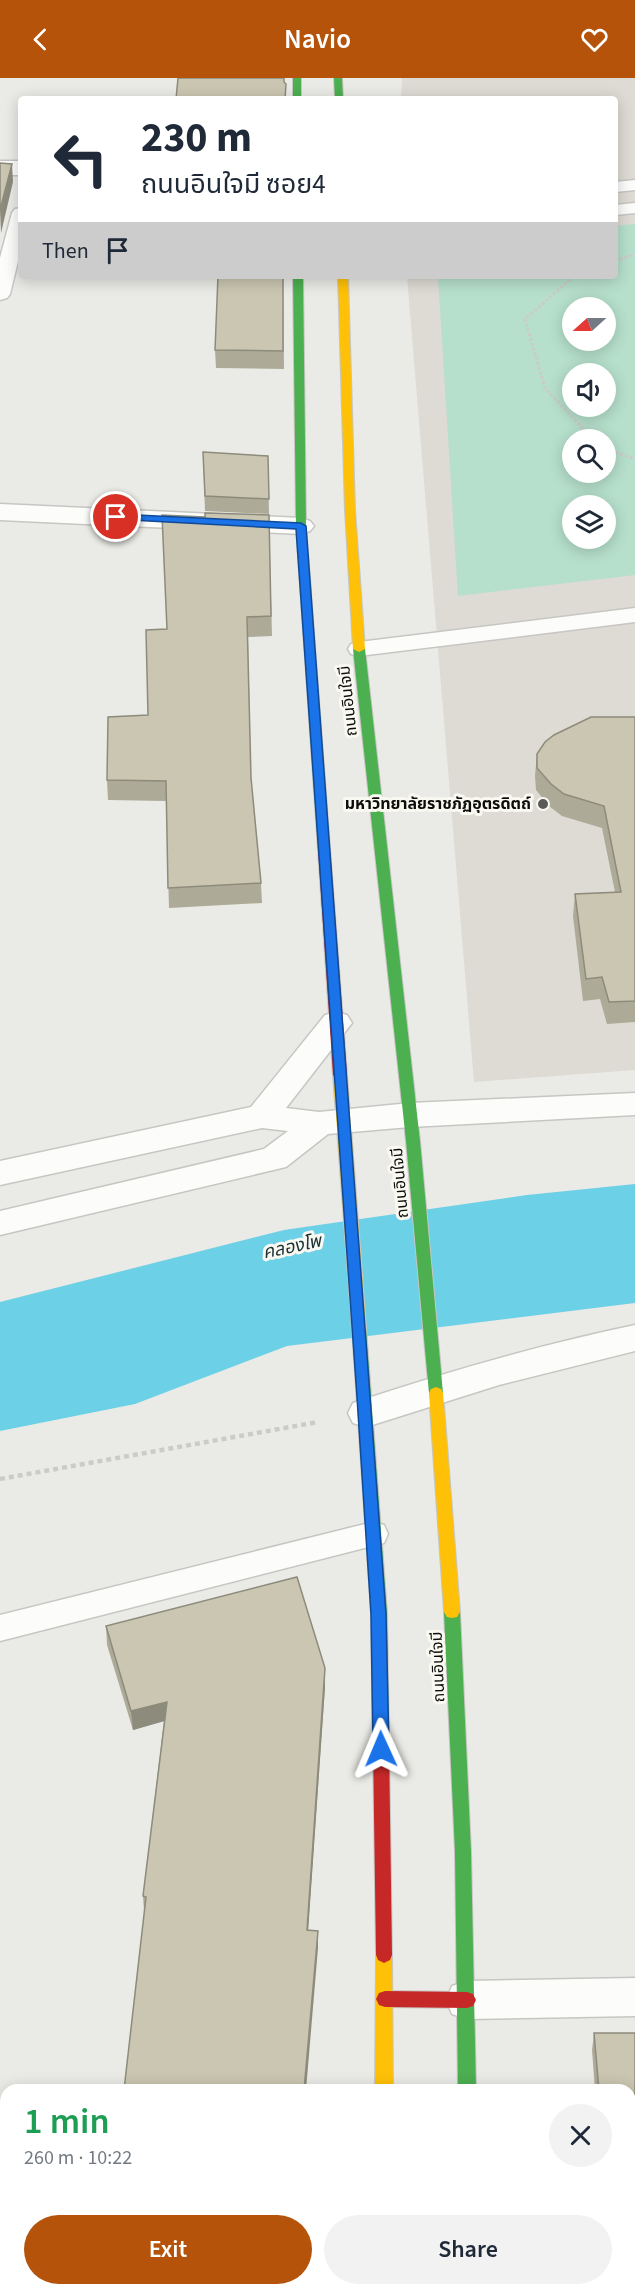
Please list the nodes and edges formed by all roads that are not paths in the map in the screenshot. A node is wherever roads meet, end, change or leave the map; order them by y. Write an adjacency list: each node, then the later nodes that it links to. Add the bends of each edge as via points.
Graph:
1 (297, 78): 3 (main road)
2 (338, 78): 4 (main road)
3 (297, 96)
4 (339, 96)
5 (0, 168): 6 (street)
6 (18, 168)
7 (635, 185): 8 (lane)
8 (618, 187)
9 (635, 208): 10 (lane)
10 (618, 210)
11 (18, 225): 14 (lane)
12 (298, 279): 16 (main road, ถนนอินใจมี)
13 (343, 279): 18 (main road, ถนนอินใจมี, via 347,448)
14 (0, 294)
15 (0, 512): 16 (street)
16 (301, 526): 19 (main road, ถนนอินใจมี)
17 (635, 615): 18 (lane)
18 (359, 650): 22 (main road, ถนนอินใจมี)
19 (336, 1023): 21 (street); 23 (main road, ถนนอินใจมี)
20 (635, 1104): 22 (street)
21 (262, 1116): 23 (street); 24 (street)
22 (411, 1128): 23 (street); 27 (main road, ถนนอินใจมี)
23 (336, 1130): 25 (street, via 274,1160); 28 (main road, ถนนอินใจมี)
24 (0, 1173)
25 (0, 1223)
26 (635, 1338): 27 (street)
27 (434, 1379): 28 (street); 33 (main road, ถนนอินใจมี, via 453,1612)
28 (364, 1397): 29 (main road, ถนนอินใจมี)
29 (373, 1534): 30 (lane); 32 (main road, ถนนอินใจมี, via 379,1625)
30 (0, 1628)
31 (635, 1997): 33 (street)
32 (384, 1999): 33 (main road); 34 (main road, ถนนอินใจมี)
33 (467, 2000): 35 (main road, ถนนอินใจมี)
34 (384, 2084)
35 (467, 2084)

